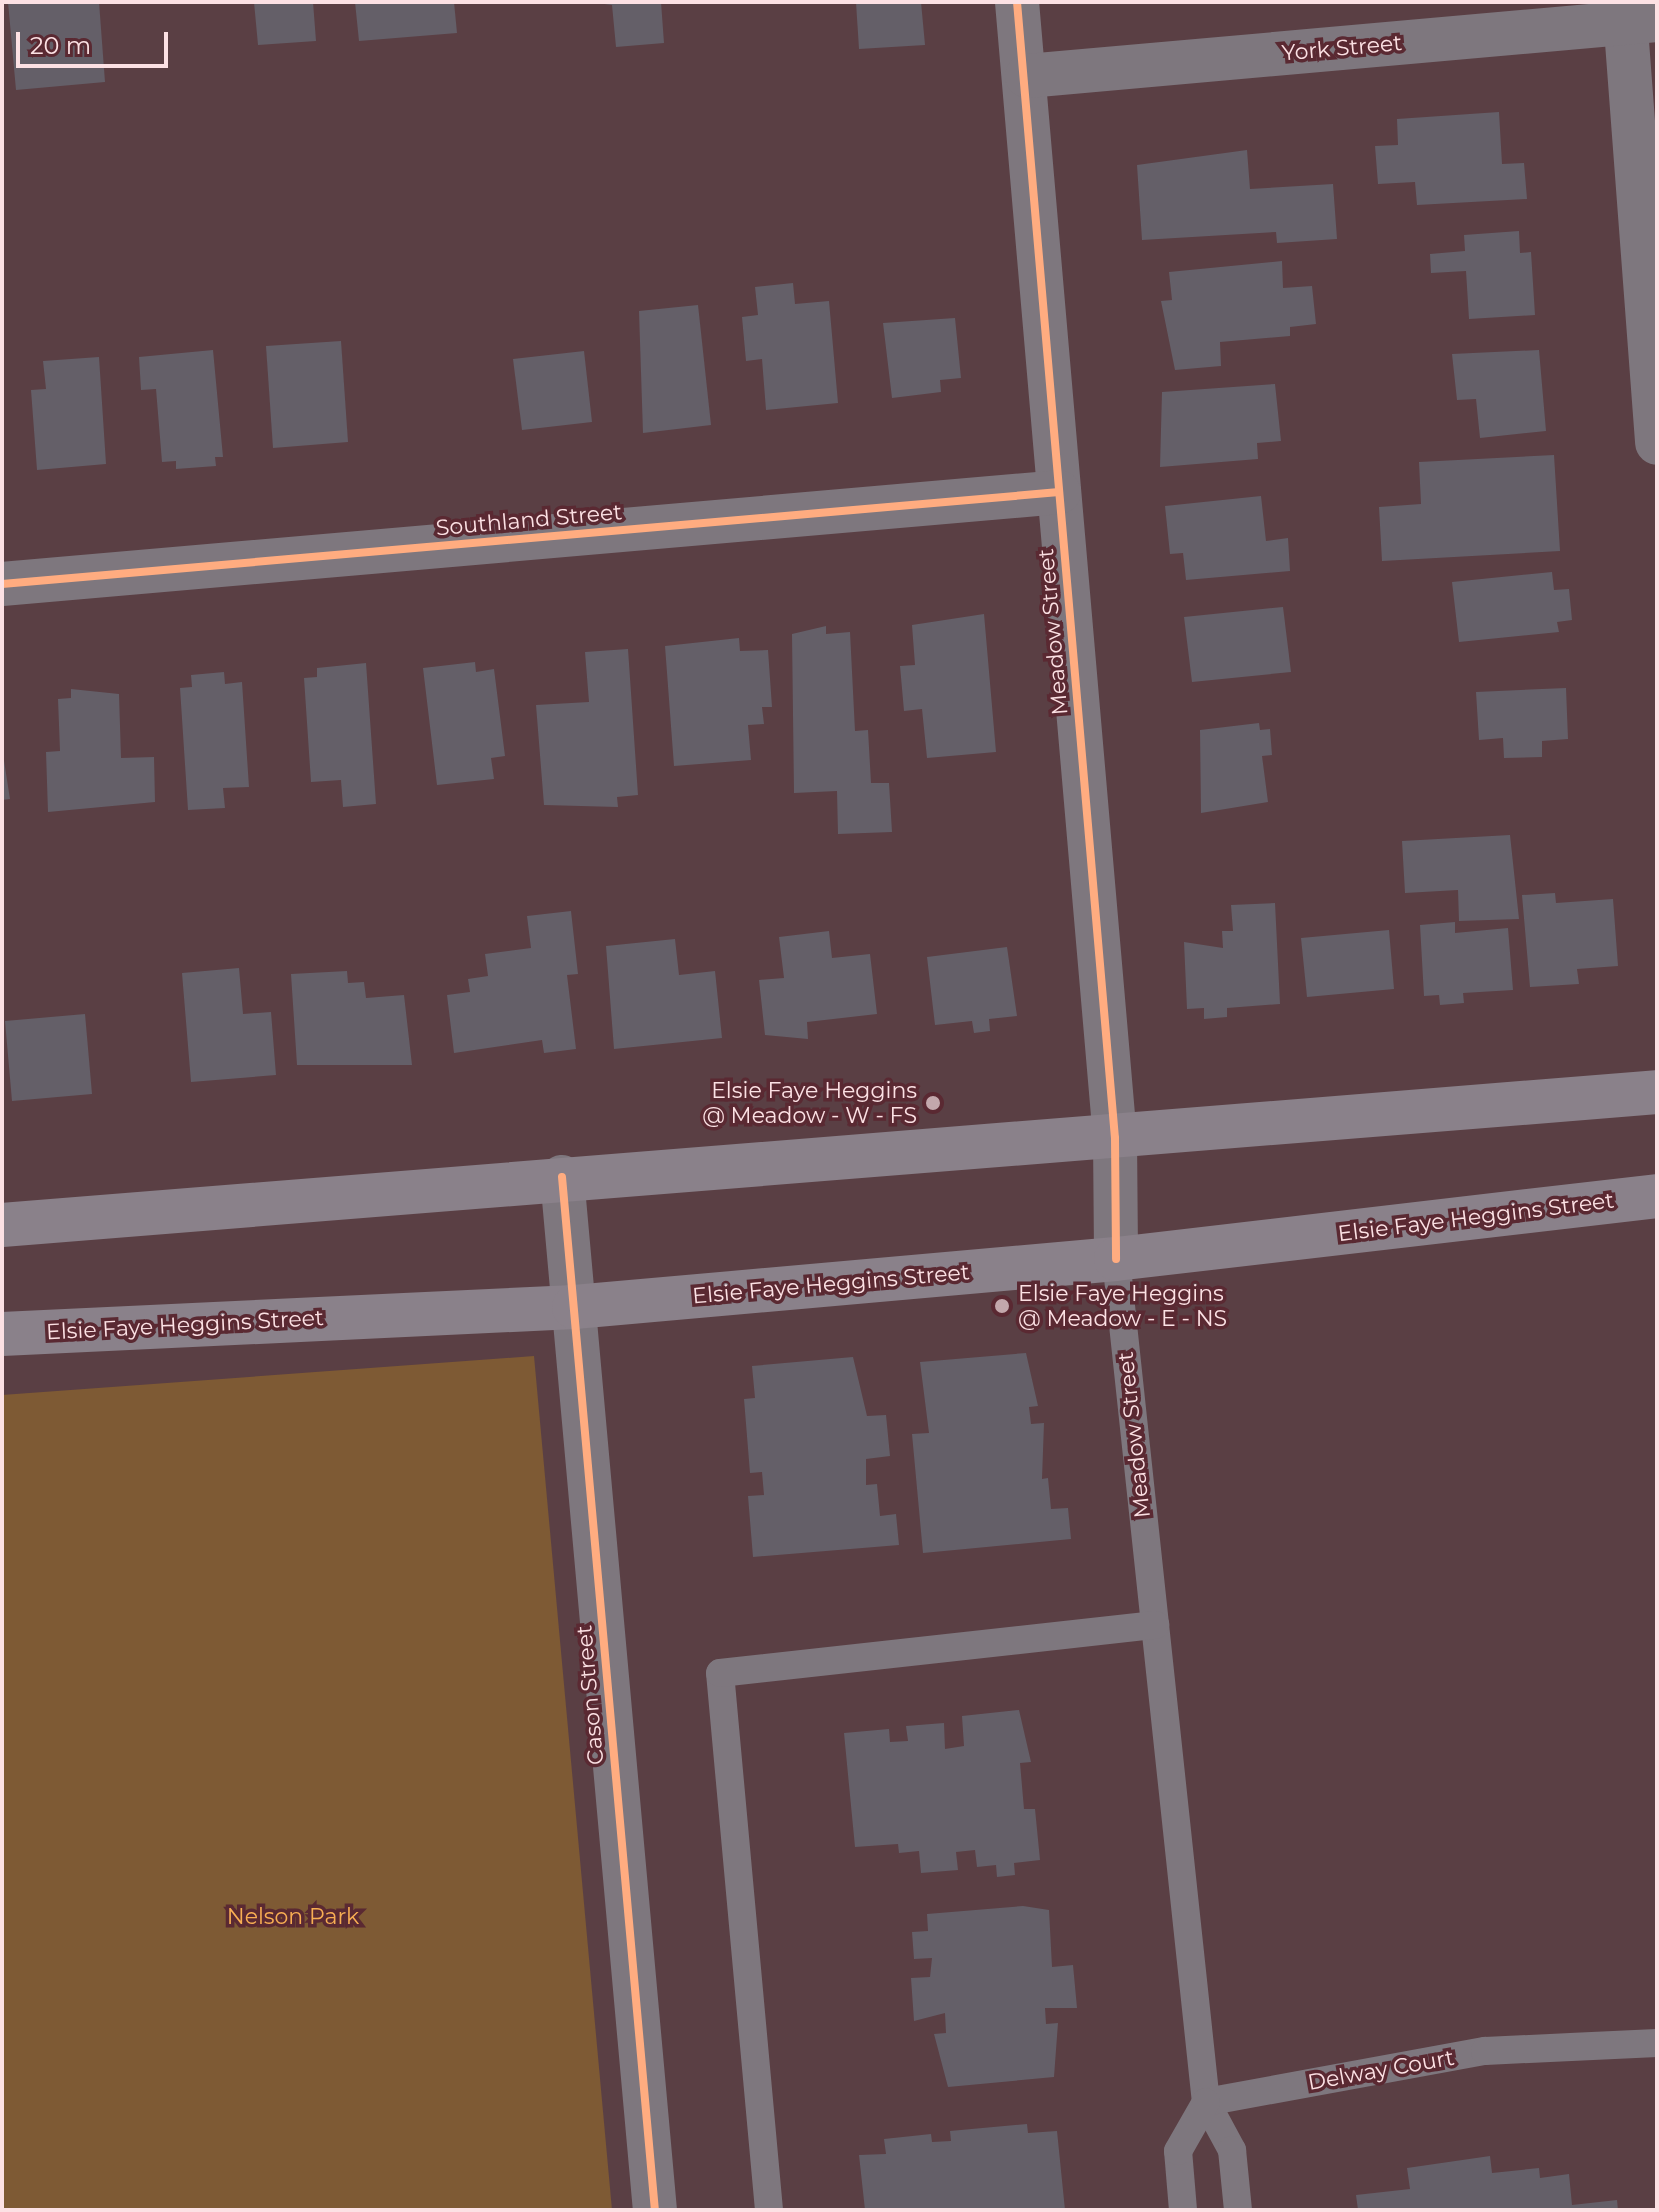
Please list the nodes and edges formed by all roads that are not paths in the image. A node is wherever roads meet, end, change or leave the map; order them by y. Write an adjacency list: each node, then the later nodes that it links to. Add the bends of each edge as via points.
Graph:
1 (1017, 2): 3 (street, Meadow Street)
2 (1636, 15): 3 (street, York Street); 4 (street)
3 (1027, 76): 5 (street, Meadow Street)
4 (1657, 443)
5 (1059, 492): 6 (street, Southland Street); 8 (street, Meadow Street)
6 (2, 584)
7 (1657, 1092): 8 (main road)
8 (1115, 1138): 9 (main road); 12 (street, Meadow Street)
9 (562, 1177): 11 (main road); 13 (street, Cason Street)
10 (1657, 1196): 12 (main road, Elsie Faye Heggins Street)
11 (2, 1225)
12 (1116, 1259): 13 (main road, Elsie Faye Heggins Street); 15 (lane, Meadow Street)
13 (574, 1307): 14 (main road, Elsie Faye Heggins Street); 18 (street, Cason Street)
14 (2, 1334)
15 (1155, 1625): 17 (lane, Meadow Street); 19 (lane, via 720,1673)
16 (1657, 2043): 17 (lane, Delway Court, via 1485,2051)
17 (1206, 2102): 20 (lane, via 1178,2151); 21 (lane, Meadow Street, via 1232,2150)
18 (655, 2210)
19 (769, 2210)
20 (1183, 2210)
21 (1238, 2210)

